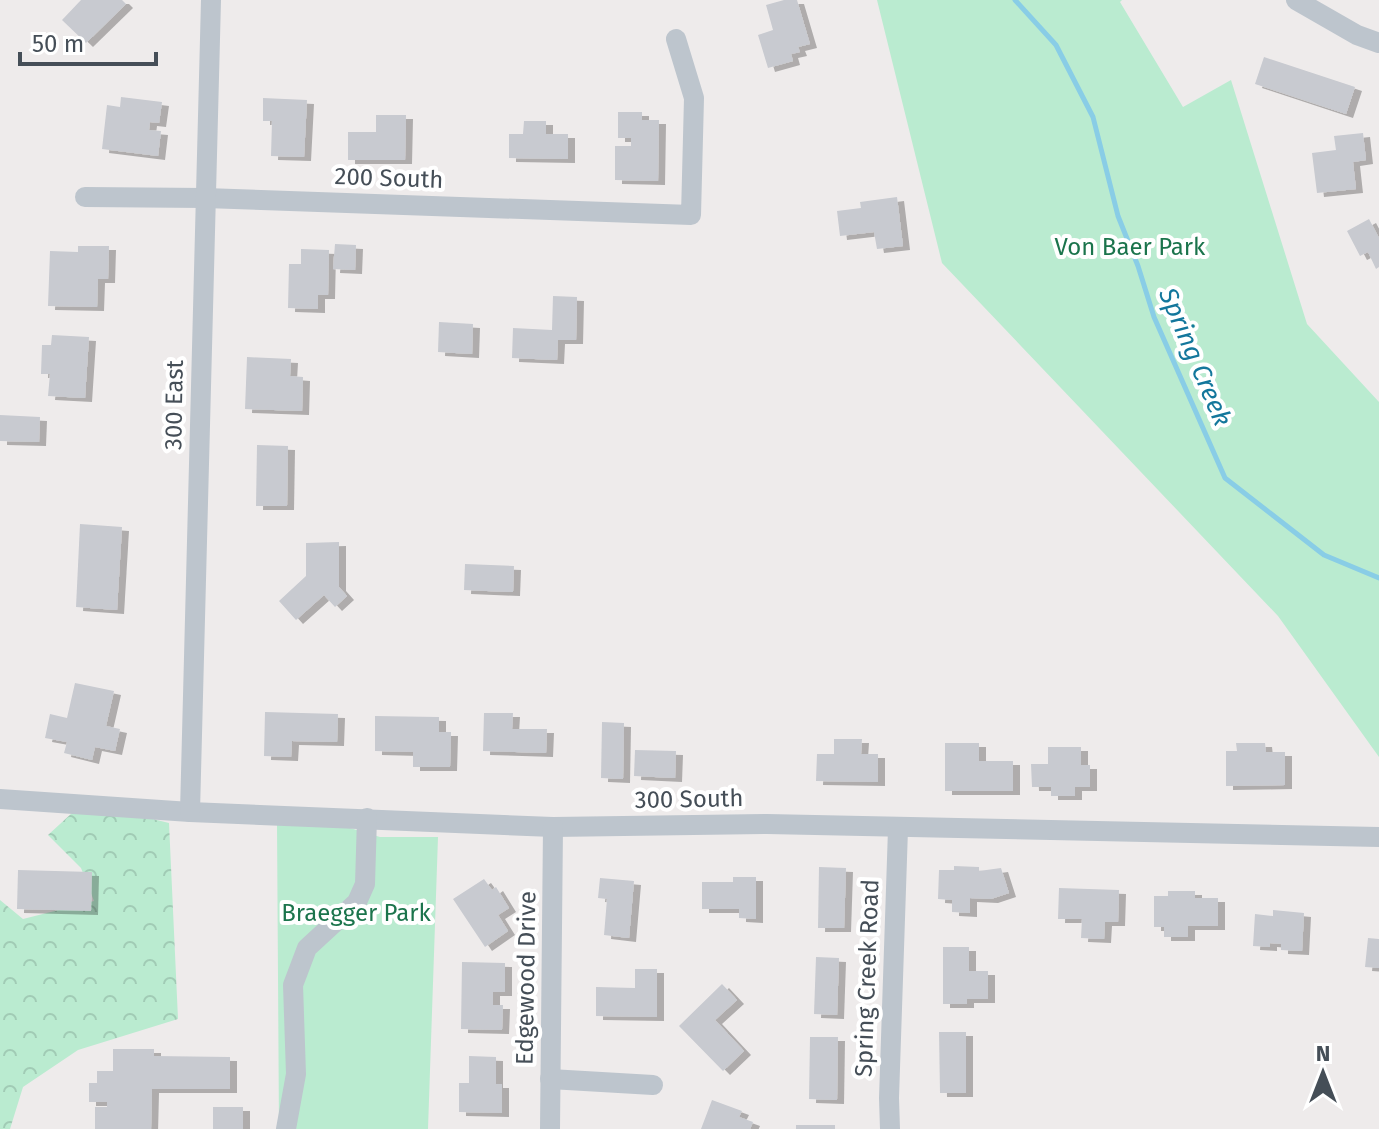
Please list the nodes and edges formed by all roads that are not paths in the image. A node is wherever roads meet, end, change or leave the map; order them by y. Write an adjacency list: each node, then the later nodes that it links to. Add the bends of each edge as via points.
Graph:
1 (211, 0): 6 (street, 300 East)
2 (1296, 0): 4 (street)
3 (676, 39): 6 (street, 200 South, via 694,98 691,215)
4 (1379, 43)
5 (85, 197): 6 (street, 200 South)
6 (205, 198): 8 (street, 300 East)
7 (0, 799): 8 (street, 300 South)
8 (190, 812): 9 (street, 300 South)
9 (367, 818): 10 (street, 300 South); 15 (street, via 365,884 357,902 307,948 293,985 296,1074)
10 (553, 827): 11 (street, 300 South, via 767,824); 13 (street, Edgewood Drive)
11 (898, 829): 12 (street, 300 South); 17 (street, Spring Creek Road)
12 (1379, 837)
13 (550, 1079): 14 (street); 16 (street, Edgewood Drive)
14 (653, 1085)
15 (286, 1129)
16 (550, 1129)
17 (890, 1129)

